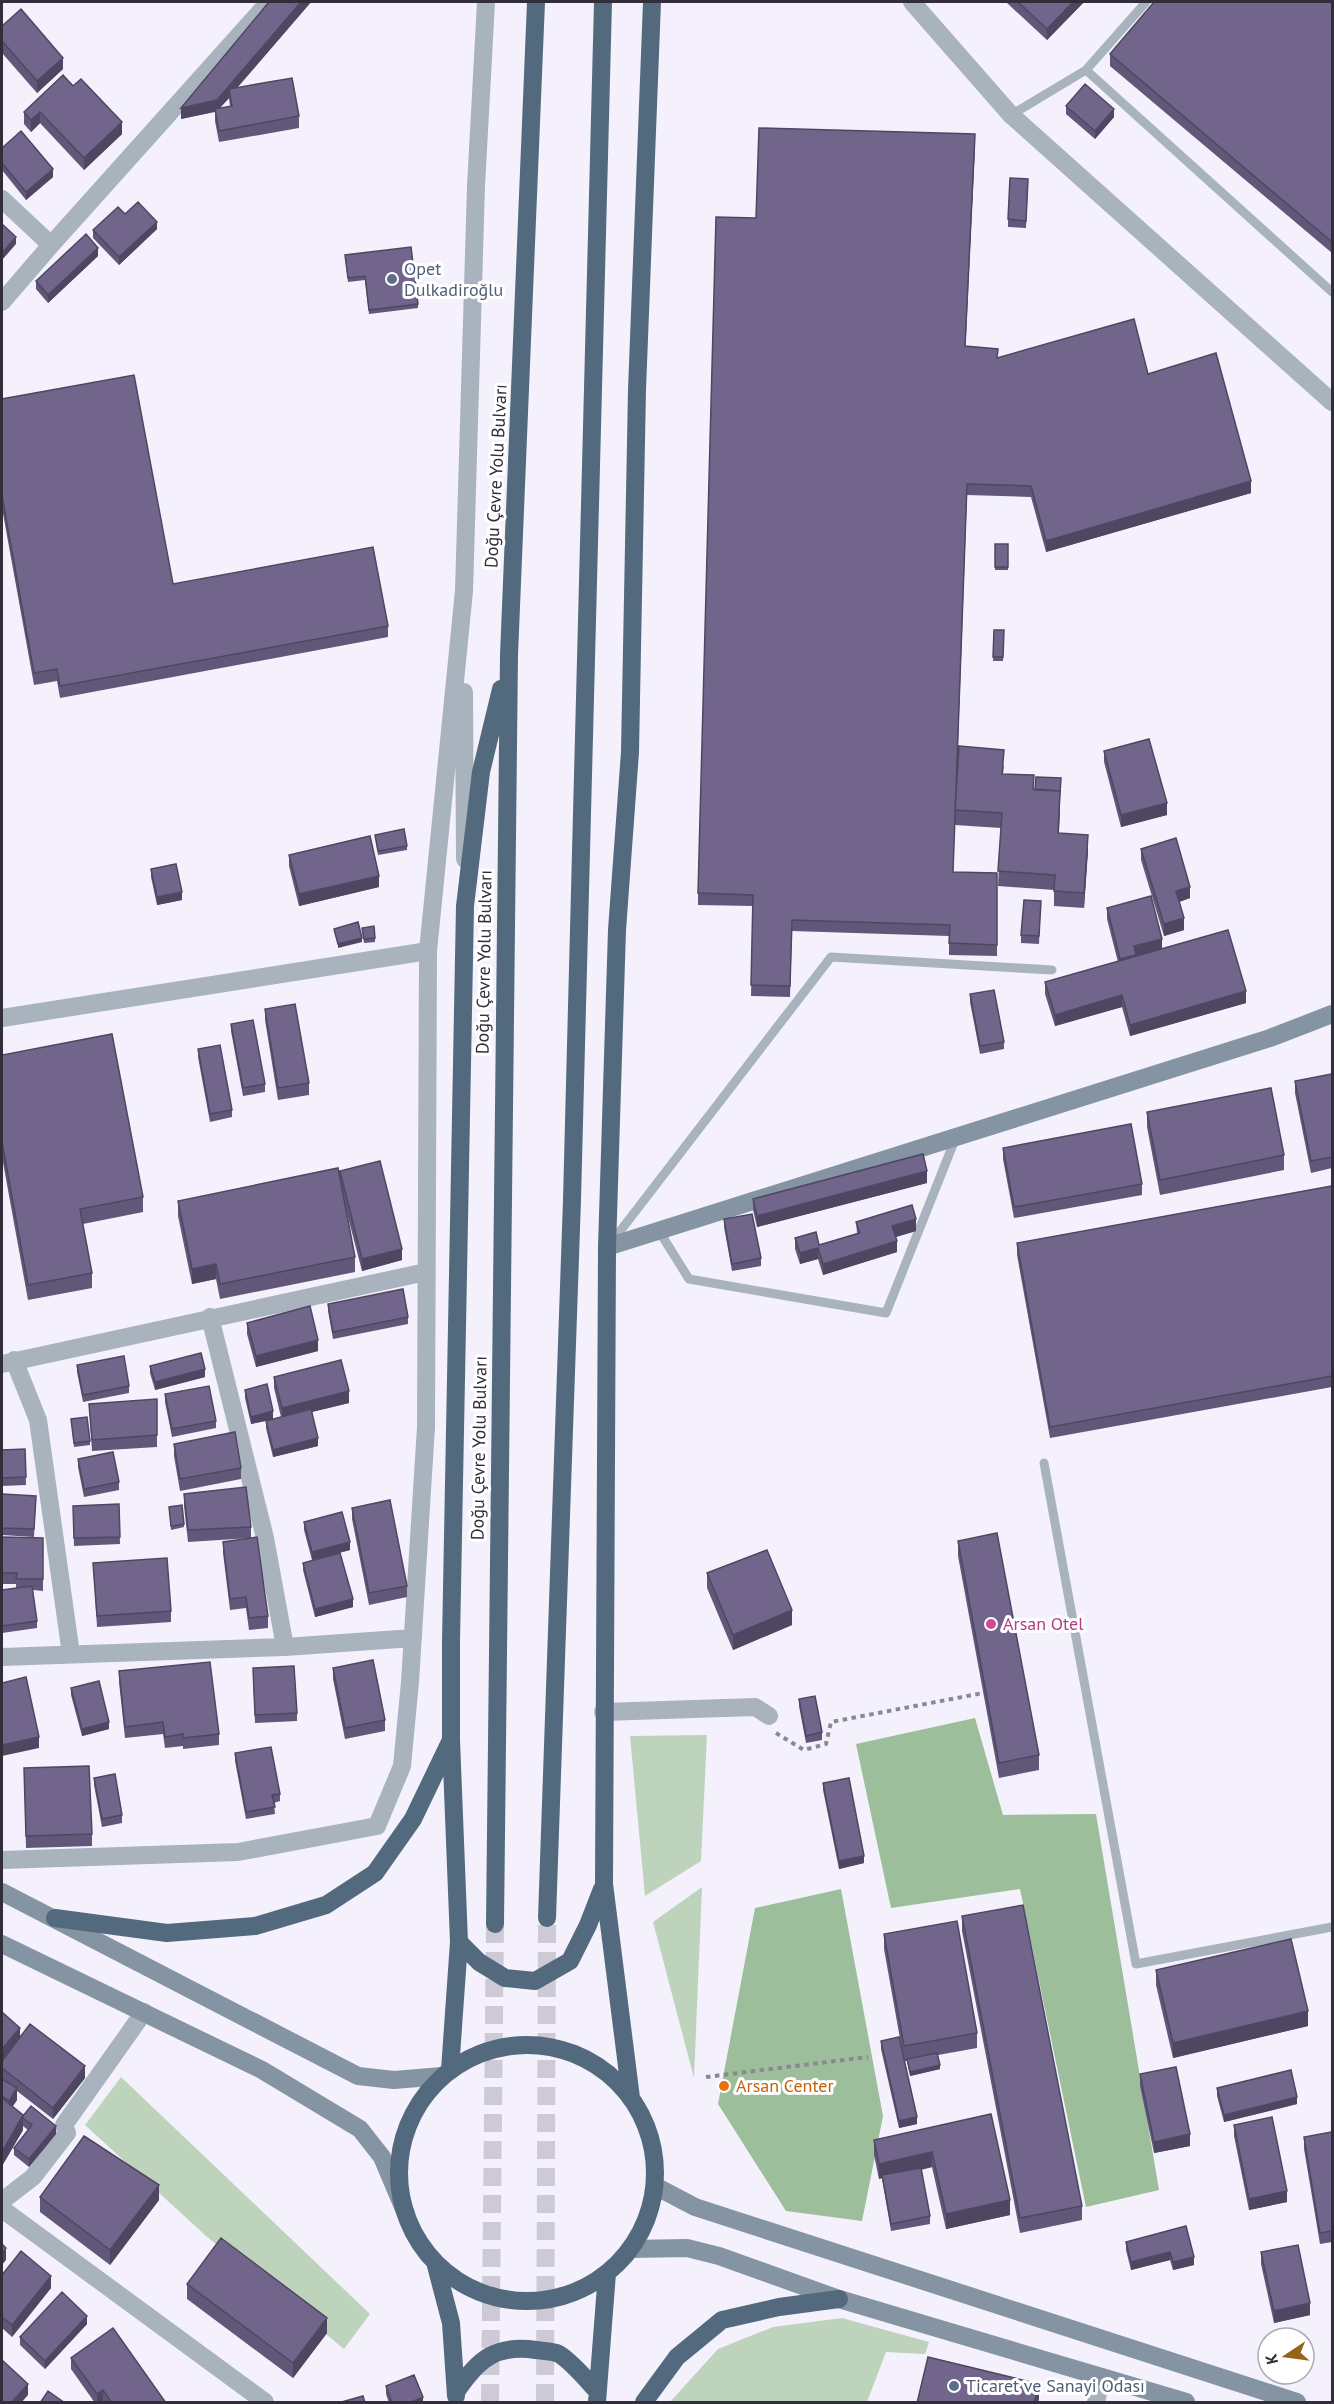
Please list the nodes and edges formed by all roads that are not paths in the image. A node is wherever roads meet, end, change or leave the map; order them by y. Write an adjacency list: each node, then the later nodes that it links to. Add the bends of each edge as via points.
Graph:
1 (269, 2): 11 (street)
2 (486, 2): 15 (street, via 476,186)
3 (536, 2): 16 (highway, Doğu Çevre Yolu Bulvarı)
4 (603, 2): 40 (highway, via 571,1212)
5 (652, 2): 24 (highway, via 637,390 630,752 617,930)
6 (912, 2): 9 (street)
7 (1146, 2): 8 (lane)
8 (1086, 70): 9 (lane); 12 (lane)
9 (1011, 115): 14 (street)
10 (2, 199): 11 (street)
11 (51, 245): 13 (street)
12 (1332, 292)
13 (2, 302)
14 (1332, 402)
15 (464, 591): 17 (street); 18 (street)
16 (508, 655): 17 (highway, via 482,772); 41 (highway, Doğu Çevre Yolu Bulvarı)
17 (465, 906): 35 (highway)
18 (428, 951): 21 (street); 25 (street)
19 (1052, 970): 24 (lane, via 831,957)
20 (1332, 1014): 22 (main road, via 1269,1038)
21 (2, 1018)
22 (956, 1137): 23 (main road); 23 (lane, via 886,1313 689,1280)
23 (660, 1231): 24 (main road)
24 (607, 1247): 33 (highway)
25 (426, 1272): 26 (street); 29 (street, via 426,1427)
26 (210, 1317): 27 (street); 30 (street, via 265,1538)
27 (8, 1362): 31 (street, via 38,1420)
28 (1044, 1463): 42 (lane, via 1136,1964)
29 (413, 1638): 30 (street); 36 (street, via 402,1766 377,1827 238,1852)
30 (285, 1647): 31 (street)
31 (71, 1654): 32 (street)
32 (2, 1658)
33 (603, 1712): 34 (street, via 755,1707); 37 (highway)
34 (772, 1724)
35 (451, 1740): 39 (highway, via 413,1819 375,1872 326,1905 255,1926 167,1933); 43 (highway)
36 (2, 1860)
37 (604, 1884): 43 (highway, via 570,1960 535,1981 505,1978); 47 (highway)
38 (2, 1892): 39 (main road)
39 (55, 1918): 46 (main road, via 358,2076 394,2080)
40 (547, 1918)
41 (495, 1924)
42 (1332, 1927)
43 (459, 1942): 46 (highway)
44 (2, 1944): 45 (main road)
45 (144, 2012): 49 (street, via 64,2125 67,2133 33,2177); 51 (main road, via 262,2070 360,2129 382,2157)
46 (446, 2073): 47 (highway, via 471,2056 506,2046 541,2044 576,2053 606,2072); 51 (highway, via 418,2105 403,2140 399,2177)
47 (631, 2098): 48 (highway, via 649,2135)
48 (655, 2186): 52 (highway, via 647,2219); 63 (main road, via 694,2207)
49 (2, 2200)
50 (2, 2209): 59 (street)
51 (406, 2214): 53 (highway, via 418,2240)
52 (630, 2249): 54 (highway); 55 (main road, via 687,2248)
53 (435, 2262): 54 (highway, via 465,2285 492,2295 538,2301 575,2292); 58 (highway, via 451,2323)
54 (607, 2273): 57 (highway)
55 (839, 2299): 56 (main road); 60 (highway, via 722,2320 677,2357)
56 (1102, 2377): 61 (street); 62 (main road)
57 (596, 2396): 58 (highway, via 572,2364 556,2353 520,2347 493,2352 467,2375)
58 (456, 2397)
59 (265, 2403)
60 (644, 2403)
61 (1096, 2403)
62 (1186, 2403)
63 (1297, 2403)

